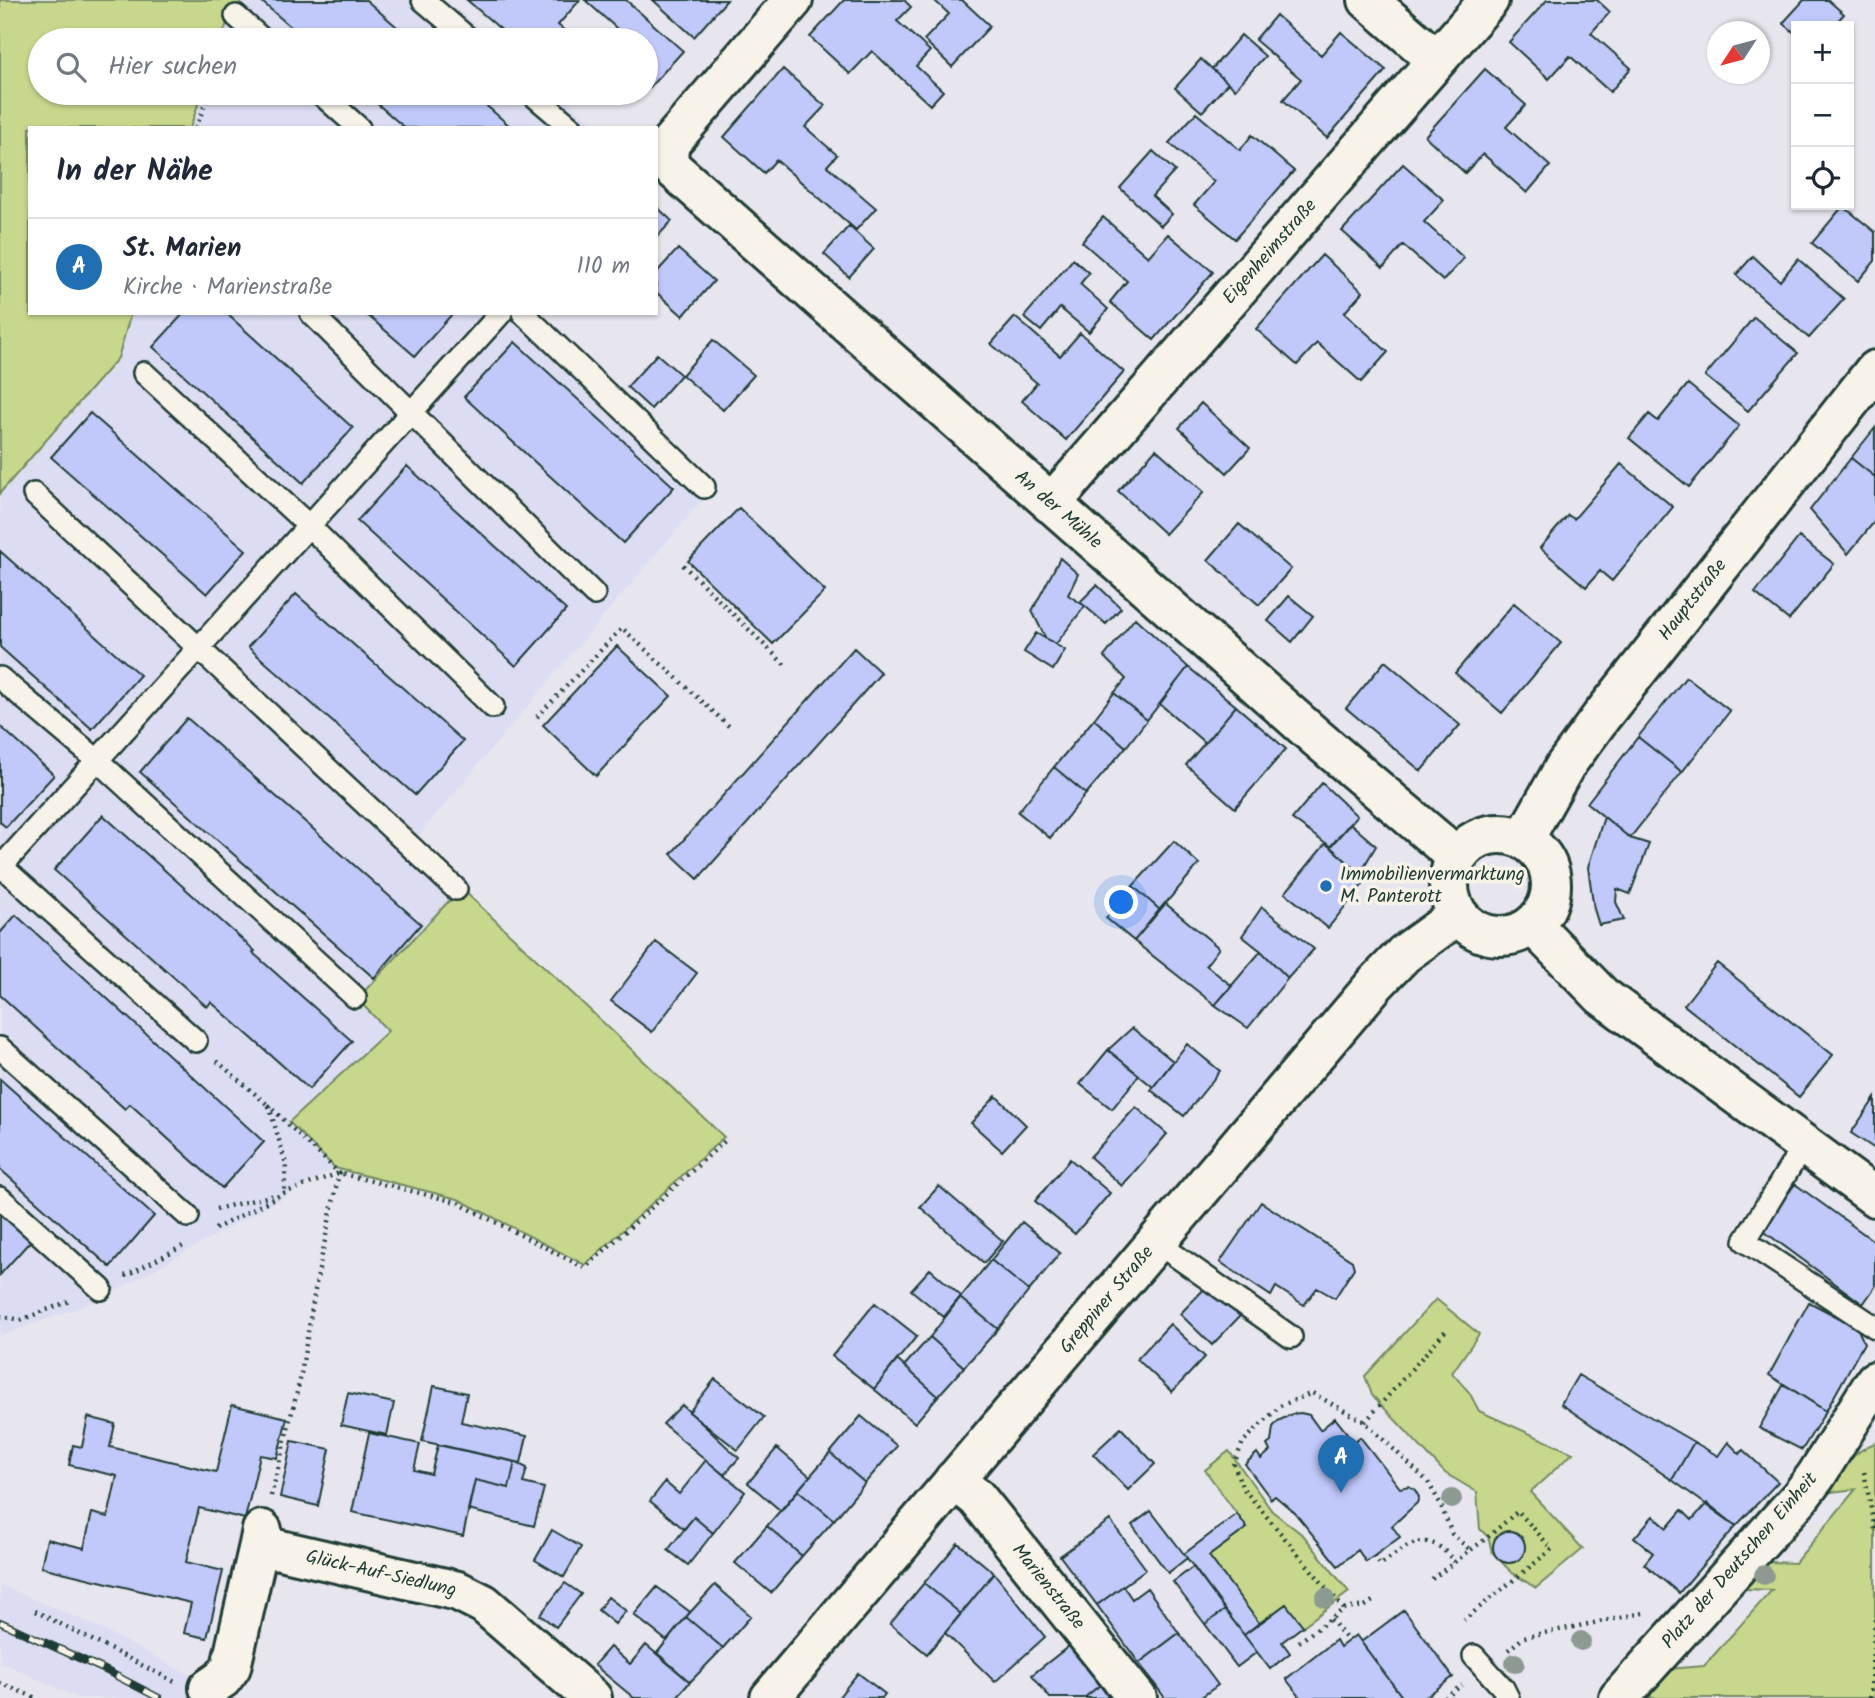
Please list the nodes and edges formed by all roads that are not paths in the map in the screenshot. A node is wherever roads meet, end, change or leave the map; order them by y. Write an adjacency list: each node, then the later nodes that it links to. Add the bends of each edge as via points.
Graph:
1 (423, 0): 7 (lane)
2 (793, 0): 13 (street)
3 (1368, 0): 8 (street)
4 (1489, 0): 8 (street, Eigenheimstraße)
5 (236, 16): 6 (lane)
6 (250, 28)
7 (456, 28)
8 (1437, 60): 22 (street, Eigenheimstraße)
9 (333, 105): 11 (lane)
10 (545, 105): 12 (lane)
11 (357, 126)
12 (570, 126)
13 (662, 158): 22 (street, An der Mühle)
14 (313, 315): 19 (lane)
15 (498, 315): 19 (lane)
16 (525, 315): 20 (lane)
17 (1875, 370): 29 (street, Hauptstraße, via 1601,717 1565,766)
18 (144, 373): 23 (lane)
19 (412, 411): 23 (lane); 24 (lane)
20 (704, 487)
21 (34, 494): 25 (lane)
22 (1051, 504): 30 (street, An der Mühle)
23 (309, 526): 25 (lane); 27 (lane)
24 (594, 594)
25 (198, 648): 28 (lane); 32 (lane)
26 (0, 678): 28 (lane)
27 (493, 707)
28 (97, 760): 31 (lane); 35 (lane)
29 (1524, 839): 30 (street, via 1487,835 1470,843); 34 (street, via 1543,857 1552,880 1548,905)
30 (1457, 857): 33 (street, via 1448,890)
31 (1, 866): 36 (lane)
32 (456, 889)
33 (1458, 915): 34 (street, via 1477,931 1493,936 1518,934); 42 (street, Greppiner Straße, via 1404,954 1375,984)
34 (1533, 925): 38 (street, via 1602,996)
35 (355, 997)
36 (196, 1041)
37 (0, 1048): 41 (lane)
38 (1804, 1144): 39 (street); 44 (lane, via 1745,1241)
39 (1875, 1197)
40 (0, 1198): 43 (lane)
41 (188, 1216)
42 (1156, 1242): 45 (lane); 47 (street, Greppiner Straße)
43 (101, 1289)
44 (1875, 1327)
45 (1291, 1337)
46 (1875, 1381): 54 (street, Platz der Deutschen Einheit, via 1816,1476)
47 (954, 1480): 51 (street, Greppiner Straße); 52 (street, Marienstraße, via 977,1498)
48 (1479, 1662): 53 (lane)
49 (209, 1688): 50 (street, Glück-Auf-Siedlung, via 231,1667 260,1538 458,1591 484,1604)
50 (592, 1698)
51 (769, 1698)
52 (1137, 1698)
53 (1508, 1698)
54 (1619, 1698)

